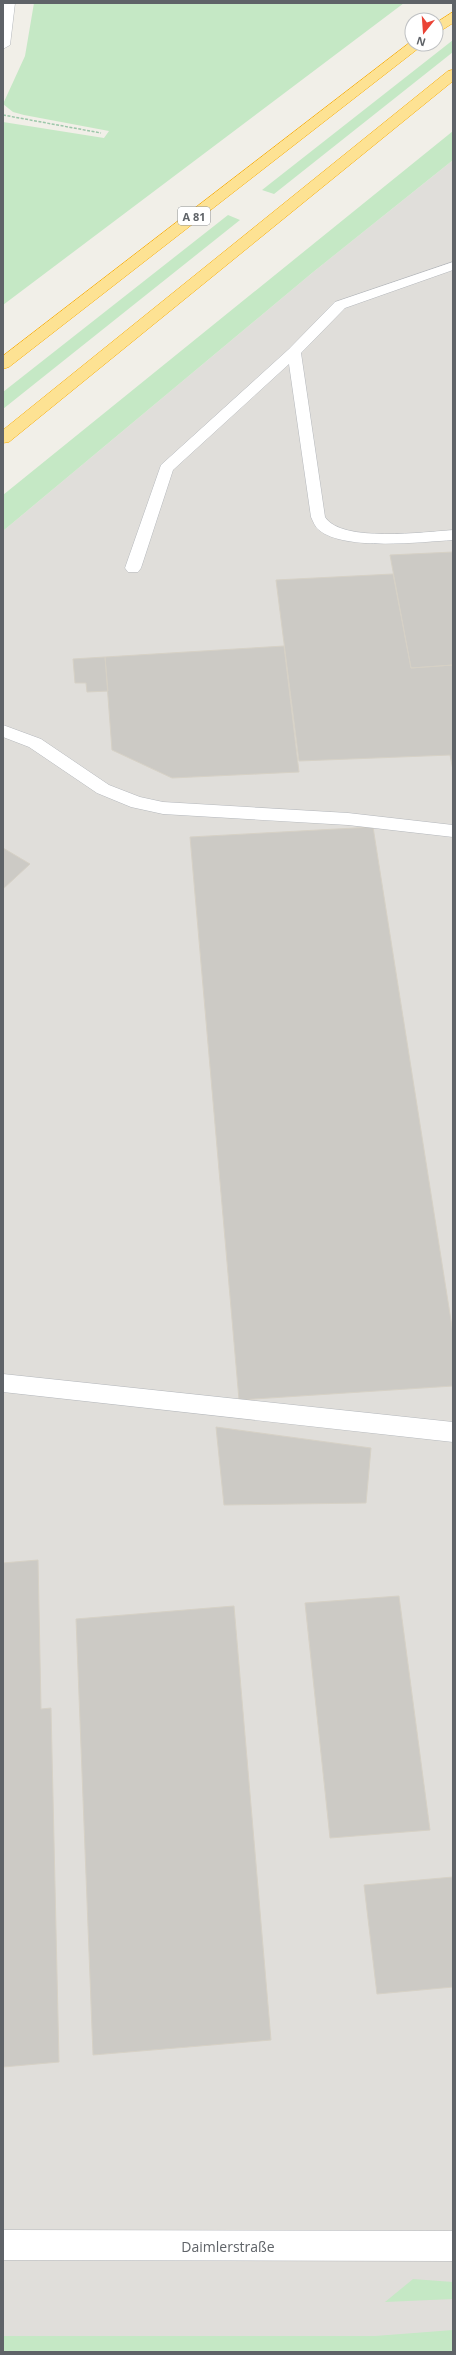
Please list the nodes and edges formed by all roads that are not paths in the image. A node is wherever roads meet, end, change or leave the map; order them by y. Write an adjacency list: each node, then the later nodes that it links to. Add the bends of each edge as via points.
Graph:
1 (8, 3): 4 (street)
2 (453, 16): 3 (highway)
3 (444, 23)
4 (3, 45)
5 (407, 52): 9 (highway, A 81)
6 (453, 74): 10 (highway)
7 (453, 266): 8 (lane, via 340,305)
8 (294, 352): 11 (lane, via 318,517 325,528 343,535 371,538); 12 (lane, via 166,468)
9 (3, 364)
10 (3, 438)
11 (453, 535)
12 (133, 568)
13 (3, 731): 14 (lane, via 35,743 103,789 137,803 163,808 348,819)
14 (453, 831)
15 (3, 1383): 16 (lane)
16 (453, 1432)
17 (3, 2245): 18 (street, Daimlerstraße)
18 (453, 2246)

